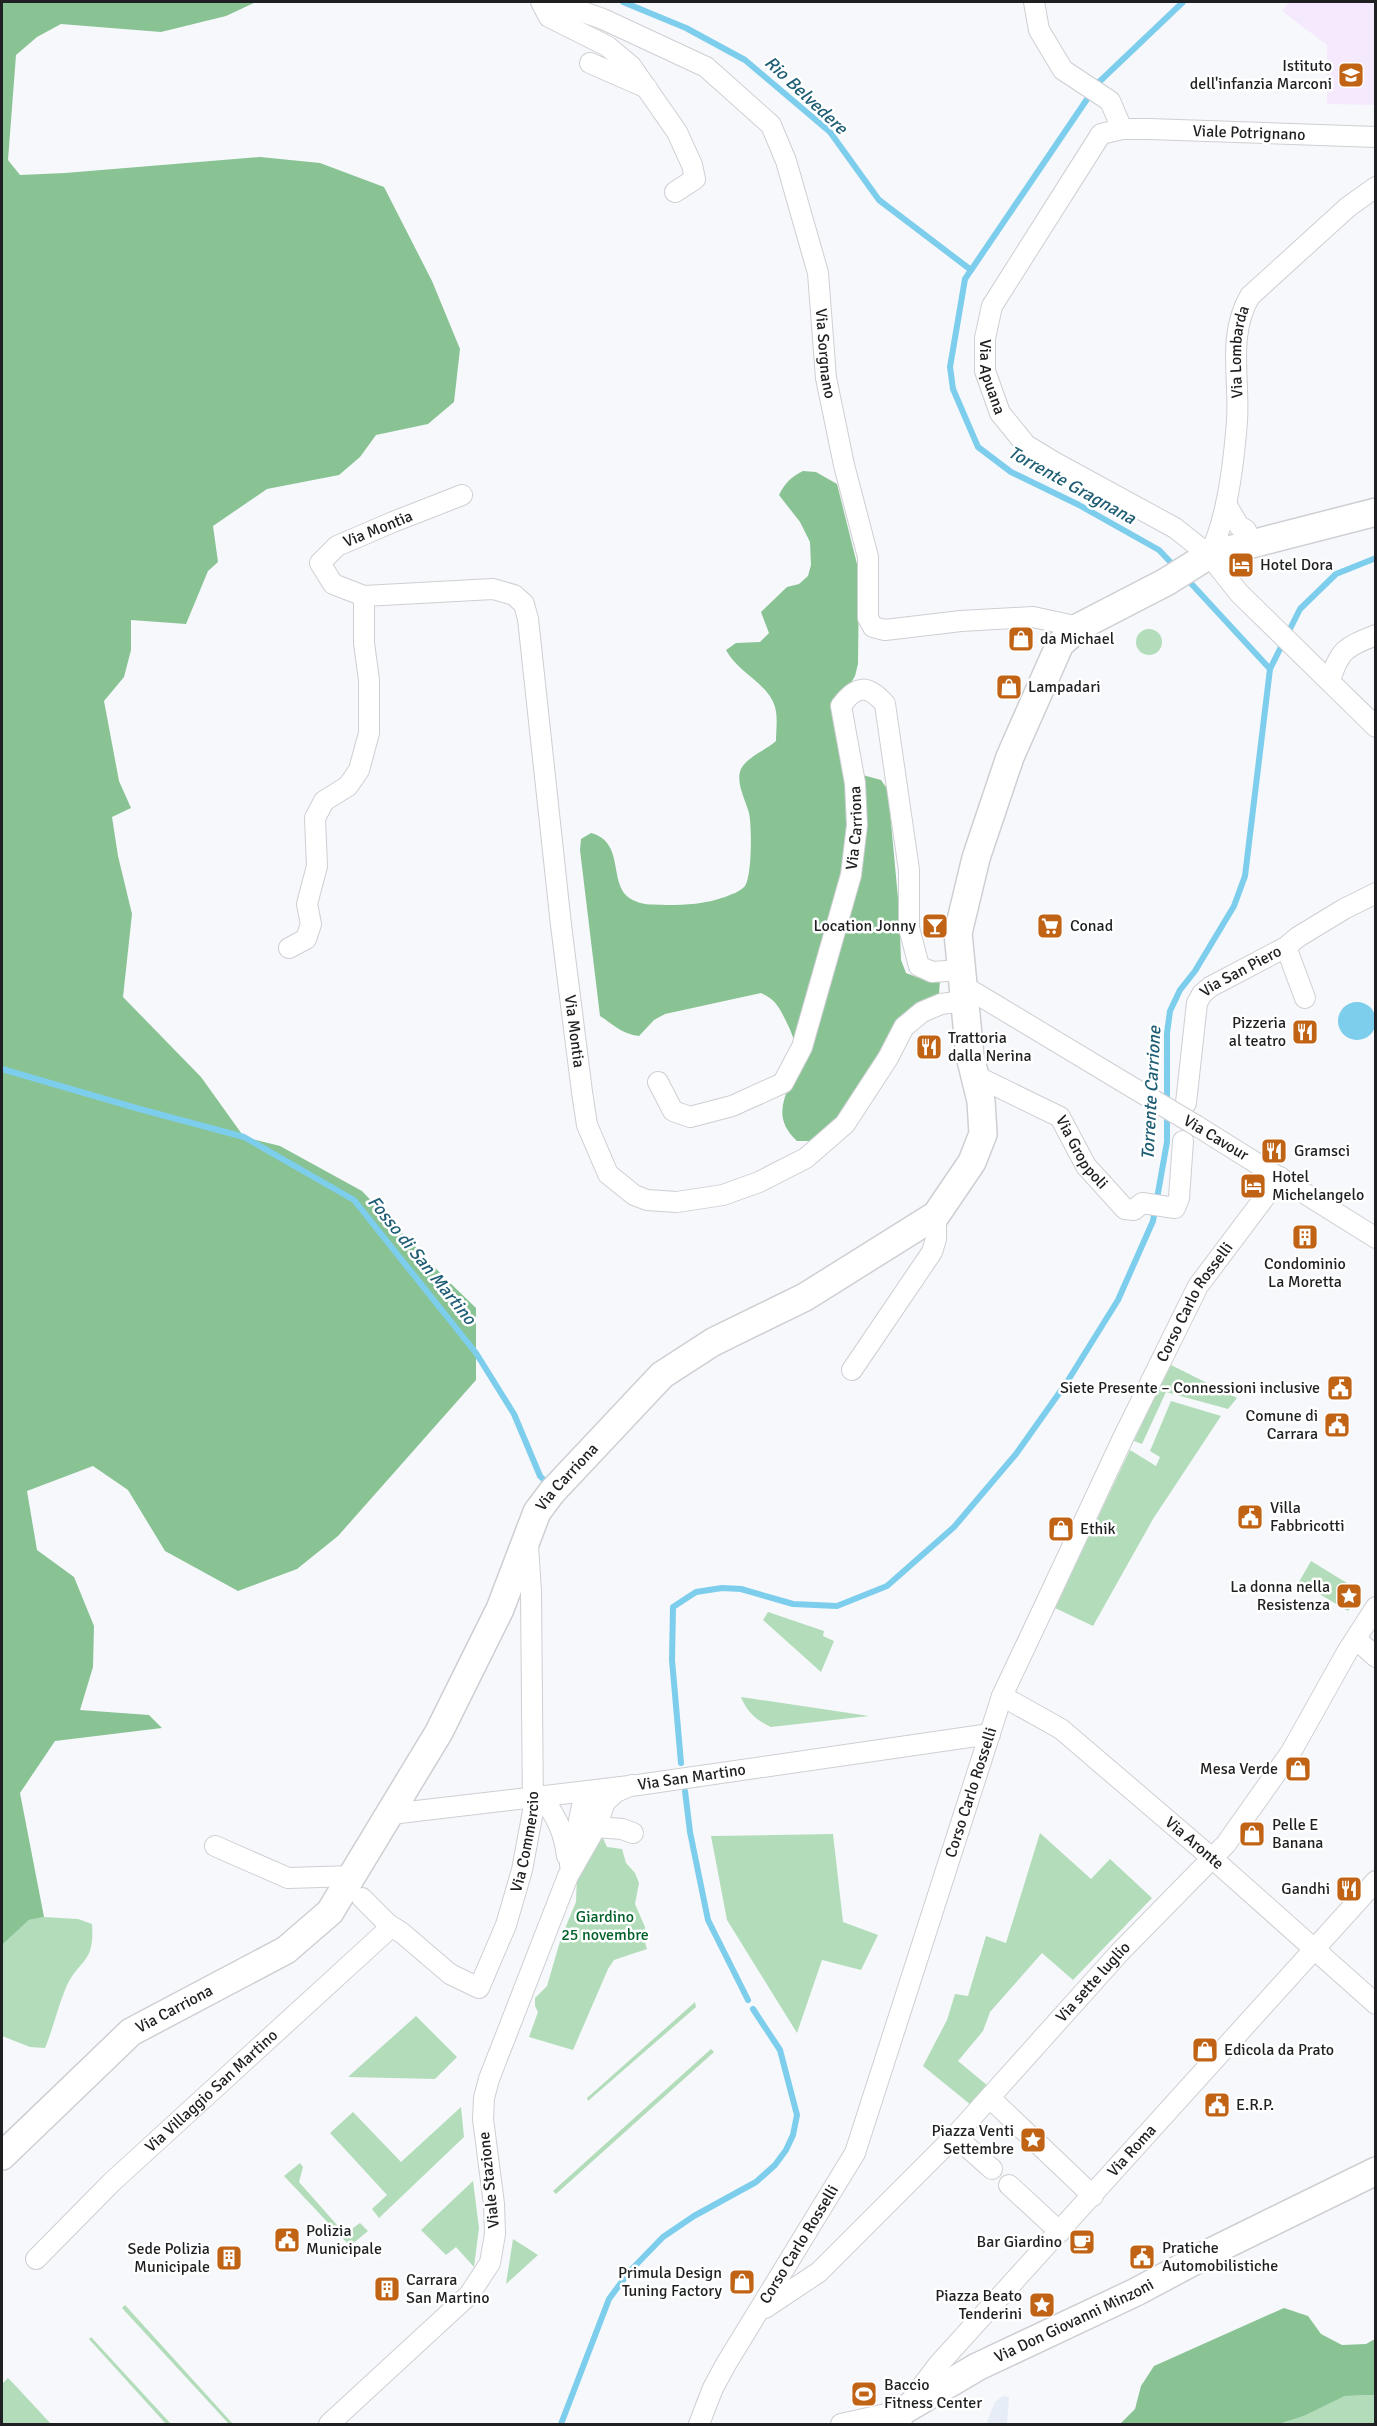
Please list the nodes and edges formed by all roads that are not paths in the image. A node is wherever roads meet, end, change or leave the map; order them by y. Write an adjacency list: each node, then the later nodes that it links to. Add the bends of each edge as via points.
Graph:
1 (541, 2): 5 (street, via 549,17 607,46 631,66)
2 (555, 2): 16 (street, Via Sorgnano, via 603,19 706,67 771,125 786,161 818,273 826,378 868,557 868,618 873,627 885,630 1033,617)
3 (1034, 2): 6 (street, via 1039,30 1062,70 1110,100)
4 (590, 63): 5 (street)
5 (647, 88): 9 (street, via 677,132 692,165 695,179)
6 (1122, 129): 7 (street, Viale Potrignano); 14 (street, Via Apuana, via 1101,134 992,306 985,338 985,370 1000,413 1026,445 1167,523)
7 (1376, 137)
8 (1376, 187): 11 (street, Via Lombarda, via 1348,207 1250,296 1241,311 1236,337 1237,421)
9 (675, 192)
10 (462, 495): 15 (street, Via Montia, via 337,546 320,563 333,584)
11 (1226, 504): 13 (street, via 1239,526); 14 (street, Via Lombarda, via 1218,537)
12 (1376, 512): 13 (main road, Via Carriona)
13 (1256, 535): 14 (main road, Via Carriona)
14 (1202, 559): 16 (main road, Via Carriona); 18 (street, Via Apuana)
15 (364, 597): 22 (street, via 369,733 359,770 348,786 324,801 315,818 317,866 307,904 310,924 306,939); 23 (street, Via Montia, via 493,589 514,595 524,604 587,1125 608,1174 634,1195 677,1202 723,1195 806,1158 845,1124 904,1027 922,1012 941,1004)
16 (1079, 627): 23 (main road, Via Carriona, via 1060,644 1010,757 976,858 958,933)
17 (1376, 635): 18 (street, via 1340,654)
18 (1330, 680): 19 (street, Via Apuana)
19 (1376, 727)
20 (1376, 893): 21 (street, Via San Piero)
21 (1286, 947): 24 (street); 27 (street, Via San Piero, via 1202,994 1197,1003)
22 (289, 948)
23 (962, 985): 25 (main road, Via Carriona); 26 (street, Via Carriona, via 919,966 909,928 909,870 885,704 873,691 861,689 849,695 841,706 855,783 857,825 851,874 802,1047 783,1083 732,1106 690,1117 672,1112); 29 (street, Via Cavour, bridge)
24 (1305, 998)
25 (976, 1076): 28 (street, Via Groppoli, via 1060,1117 1086,1166 1125,1209 1134,1210 1142,1203 1177,1203); 30 (main road, Via Carriona, via 982,1134 972,1162)
26 (658, 1082)
27 (1186, 1103)
28 (1183, 1141)
29 (1280, 1177): 31 (street, Via Cavour); 37 (street, Corso Carlo Rosselli, via 1198,1286)
30 (936, 1215): 32 (street, via 932,1252); 33 (main road, Via Carriona, via 812,1293 713,1342 662,1375 552,1492 537,1512)
31 (1376, 1238)
32 (852, 1370)
33 (527, 1540): 41 (street, Via Commercio); 42 (main road, Via Carriona, via 490,1629)
34 (1376, 1607): 35 (street, Via sette luglio)
35 (1356, 1639): 36 (street); 48 (street, Via sette luglio, via 1291,1752)
36 (1376, 1656)
37 (1002, 1696): 38 (street, Corso Carlo Rosselli); 48 (street, Via Aronte, via 1061,1729)
38 (990, 1734): 39 (street, Via San Martino); 64 (street, Corso Carlo Rosselli, via 855,2153)
39 (635, 1785): 40 (street, Via San Martino); 43 (street, via 616,1792 605,1802)
40 (596, 1790): 41 (street, Via San Martino); 49 (street, via 582,1806)
41 (537, 1797): 42 (street, Via San Martino); 44 (street, Via Commercio); 47 (street, via 557,1817)
42 (392, 1814): 51 (main road, Via Carriona)
43 (596, 1827): 45 (street); 49 (street)
44 (531, 1828): 47 (street, via 546,1831); 52 (street, Via Commercio, via 506,1925 479,1988 450,1974)
45 (633, 1833)
46 (215, 1846): 51 (street, via 288,1878)
47 (566, 1848): 49 (street)
48 (1213, 1859): 53 (street, Via Aronte); 55 (street, Via sette luglio, via 1120,1952)
49 (568, 1876): 66 (street, Viale Stazione, via 484,2098 494,2204 490,2264 469,2295)
50 (1376, 1881): 53 (street, Via Roma)
51 (358, 1887): 52 (street, Via Commercio); 57 (main road, Via Carriona, via 286,1950 131,2032)
52 (392, 1927): 63 (street, Via Villaggio San Martino, via 112,2182)
53 (1314, 1950): 54 (street, Via Aronte); 61 (street, Via Roma)
54 (1376, 2004)
55 (990, 2098): 56 (street, Via sette luglio); 61 (street)
56 (955, 2136): 58 (street); 64 (street, Via sette luglio, via 819,2272)
57 (2, 2156)
58 (992, 2169)
59 (1376, 2171): 65 (main road, Via Don Giovanni Minzoni, via 977,2367)
60 (1008, 2185): 62 (street)
61 (1093, 2196): 62 (street, Via Roma)
62 (1060, 2232): 65 (street, Via Roma, via 938,2365)
63 (36, 2259)
64 (758, 2312): 67 (street, Corso Carlo Rosselli, via 713,2388)
65 (899, 2417): 68 (street)
66 (329, 2424)
67 (699, 2424)
68 (841, 2424)

